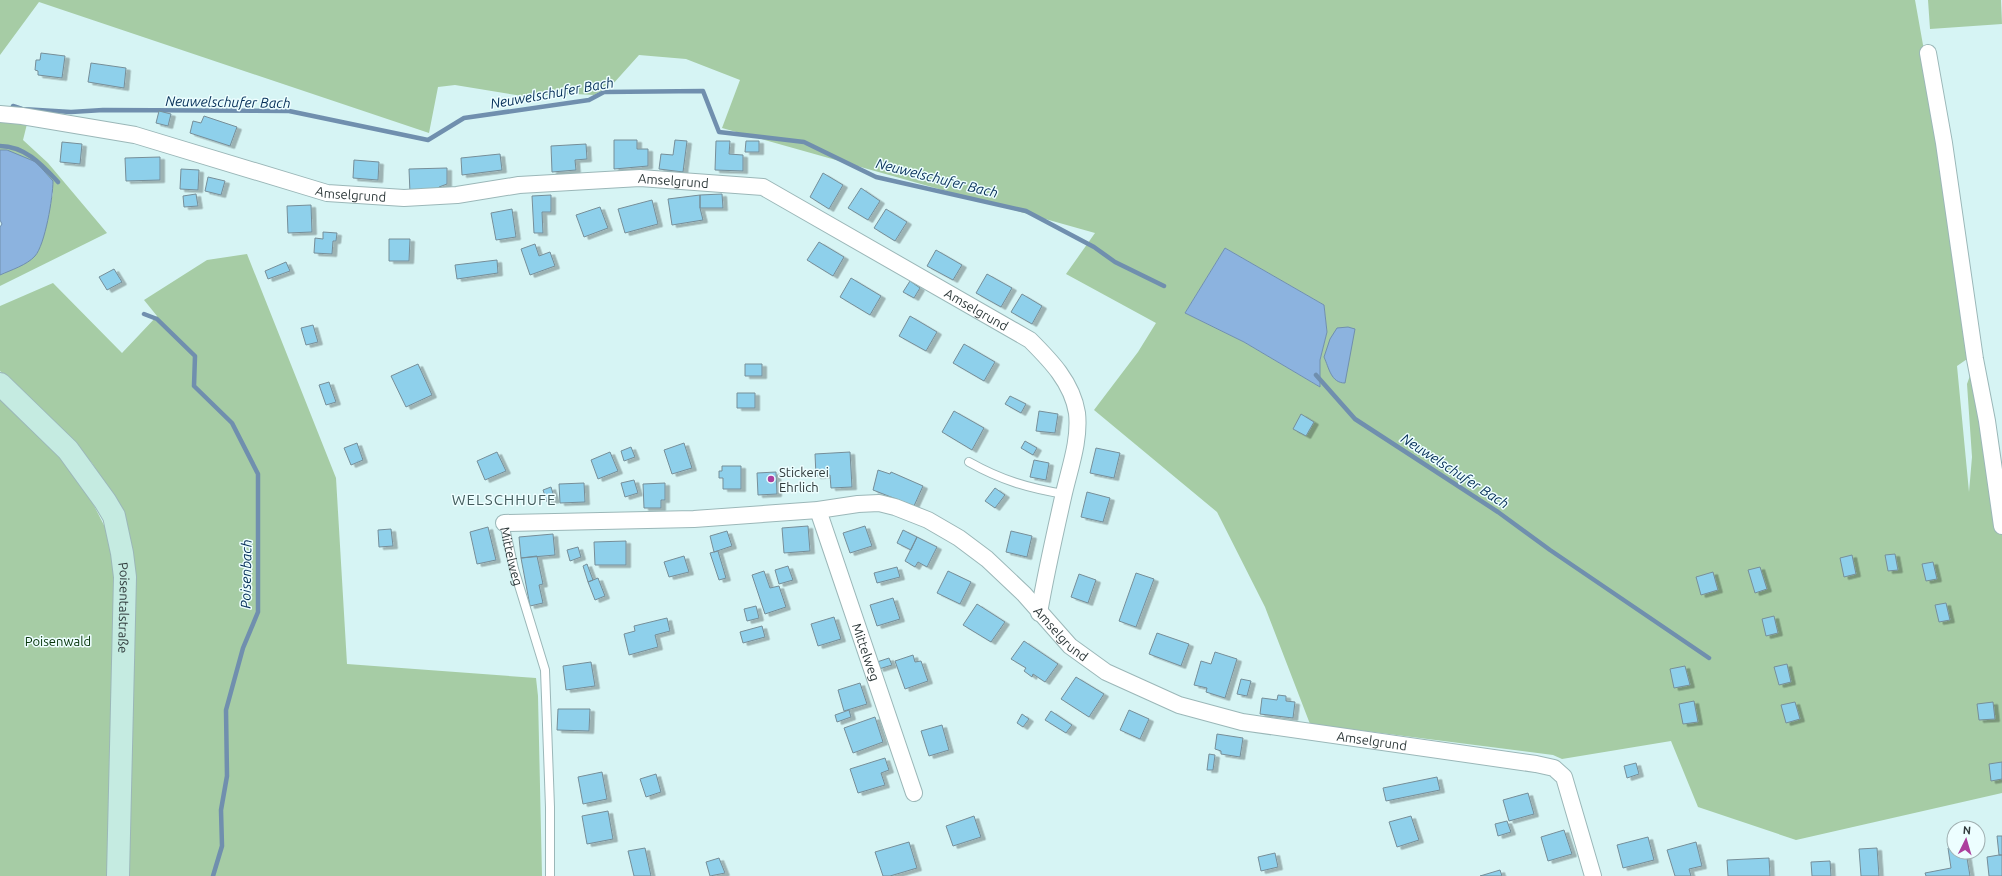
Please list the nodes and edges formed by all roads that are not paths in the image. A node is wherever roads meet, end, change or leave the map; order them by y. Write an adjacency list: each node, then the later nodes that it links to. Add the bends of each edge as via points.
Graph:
1 (1928, 53): 8 (street)
2 (0, 114): 5 (street, Amselgrund, via 135,135 327,193 412,198 457,195 519,185 640,178 763,187 1030,340 1055,366 1069,388 1077,412 1077,438)
3 (0, 384): 11 (main road, Poisentalstraße, via 68,450 114,516 125,577)
4 (969, 462): 5 (lane, via 993,476 1015,484)
5 (1064, 494): 9 (street, Amselgrund)
6 (818, 510): 7 (street, Mittelweg, via 694,519); 9 (street, Mittelweg, via 879,503 928,520 959,538 987,559 1006,575); 10 (street, Mittelweg)
7 (504, 523): 12 (lane, Mittelweg, via 514,570 544,670 550,807)
8 (2002, 526)
9 (1039, 612): 13 (street, Amselgrund, via 1070,646 1106,672 1179,705 1242,722 1554,768 1564,777)
10 (914, 794)
11 (118, 876)
12 (550, 876)
13 (1593, 876)

